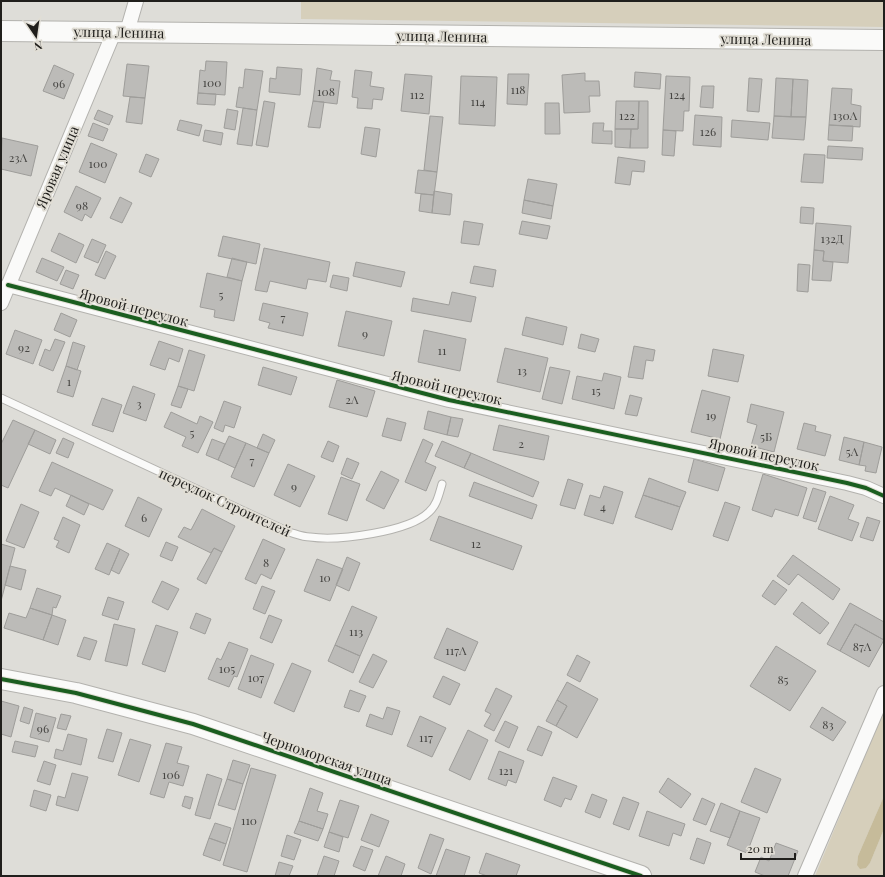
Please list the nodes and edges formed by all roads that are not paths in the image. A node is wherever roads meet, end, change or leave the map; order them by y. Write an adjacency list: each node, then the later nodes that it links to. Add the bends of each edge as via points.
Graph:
1 (136, 1): 3 (street, Яровая улица)
2 (1, 31): 3 (main road, улица Ленина)
3 (120, 32): 4 (main road, улица Ленина); 5 (street, Яровая улица)
4 (884, 40)
5 (8, 286): 6 (street, Яровая улица); 9 (street, Яровой переулок, via 450,400 847,483)
6 (1, 303)
7 (1, 398): 8 (lane, переулок Строителей, via 300,536 340,537 400,527 429,513 435,505)
8 (442, 484)
9 (884, 496)
10 (1, 679): 12 (main road, Черноморская улица, via 76,693 193,724)
11 (884, 693): 13 (street)
12 (642, 876)
13 (805, 876)

